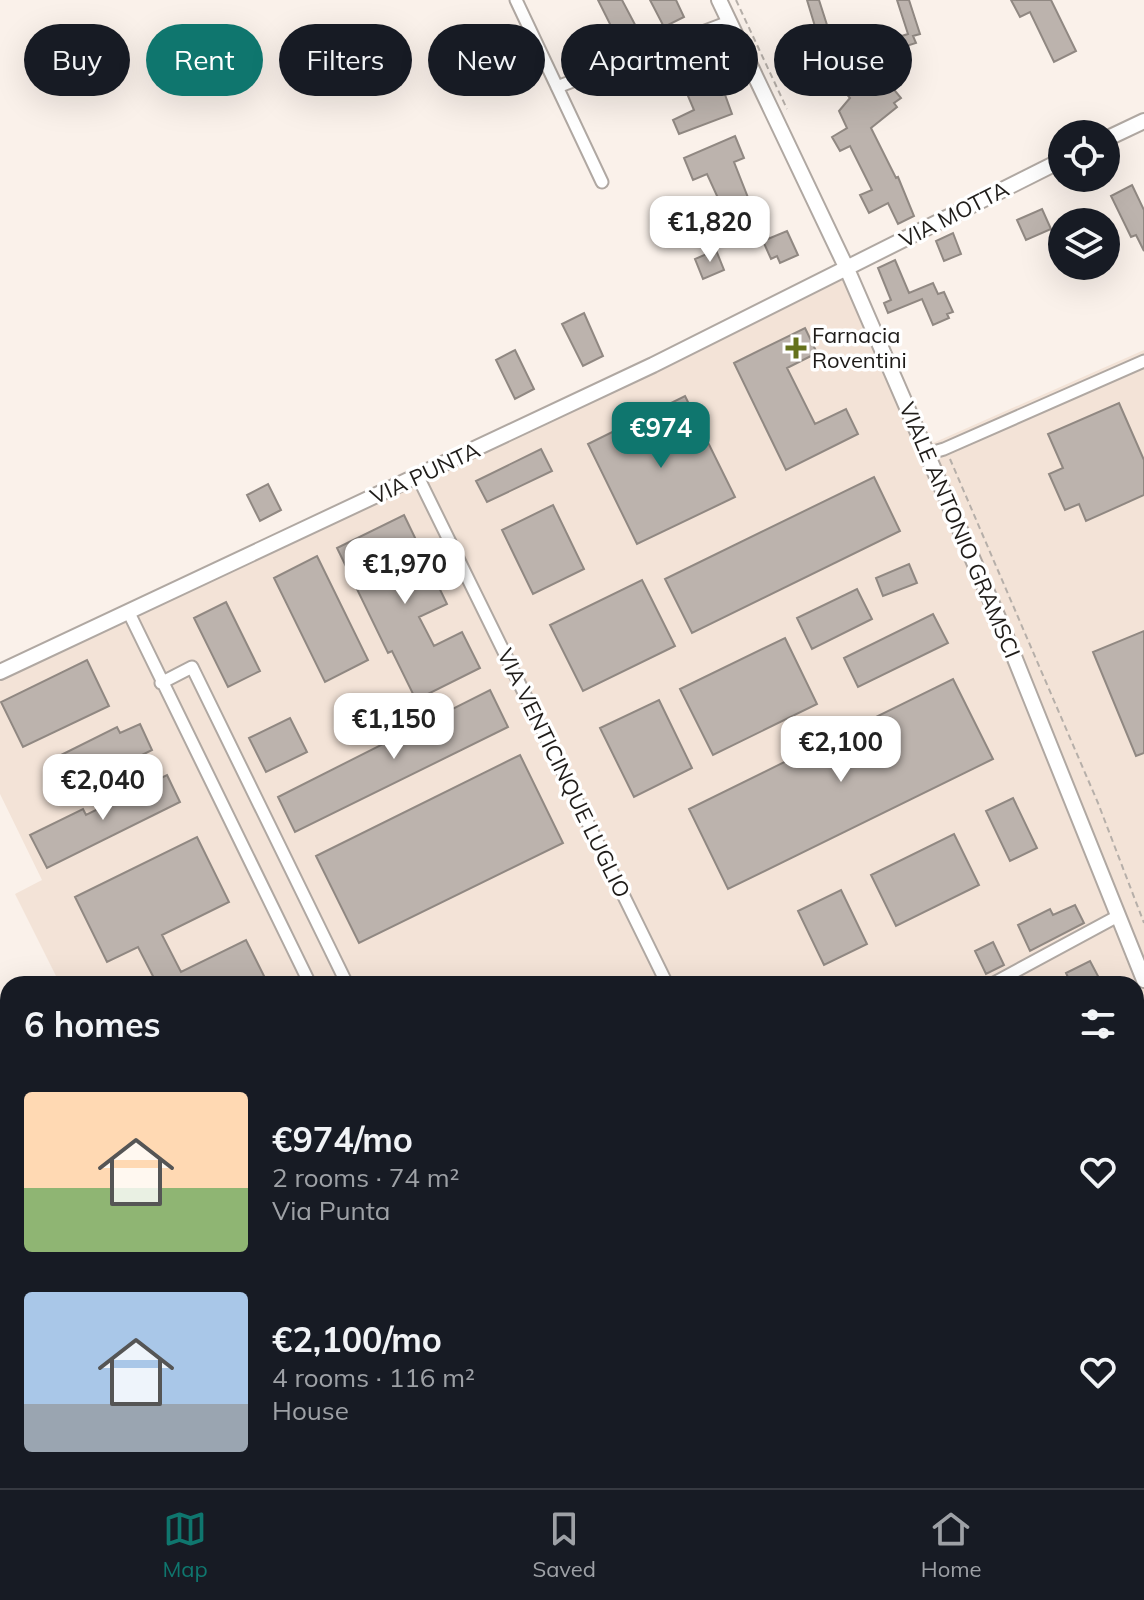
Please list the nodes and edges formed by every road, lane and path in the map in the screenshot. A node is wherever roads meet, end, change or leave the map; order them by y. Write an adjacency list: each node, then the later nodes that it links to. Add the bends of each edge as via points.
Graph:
1 (516, 0): 4 (street)
2 (719, 0): 3 (street, VIALE ANTONIO GRAMSCI)
3 (729, 22): 4 (street); 9 (street, VIALE ANTONIO GRAMSCI)
4 (557, 87): 8 (street)
5 (1144, 121): 6 (street)
6 (1120, 132)
7 (1048, 167): 9 (street, VIA MOTTA)
8 (602, 182)
9 (847, 269): 11 (street, VIALE ANTONIO GRAMSCI); 12 (street, VIA PUNTA)
10 (1144, 361): 11 (street)
11 (927, 454): 16 (street, VIALE ANTONIO GRAMSCI)
12 (418, 477): 13 (street, VIA PUNTA); 19 (street, VIA VENTICINQUE LUGLIO)
13 (129, 613): 14 (street, VIA PUNTA); 15 (street)
14 (0, 672)
15 (161, 683): 17 (street); 18 (street, via 192,667)
16 (1118, 916): 20 (street); 21 (street, VIALE ANTONIO GRAMSCI)
17 (306, 976)
18 (343, 976)
19 (663, 976)
20 (1007, 976)
21 (1142, 976)

